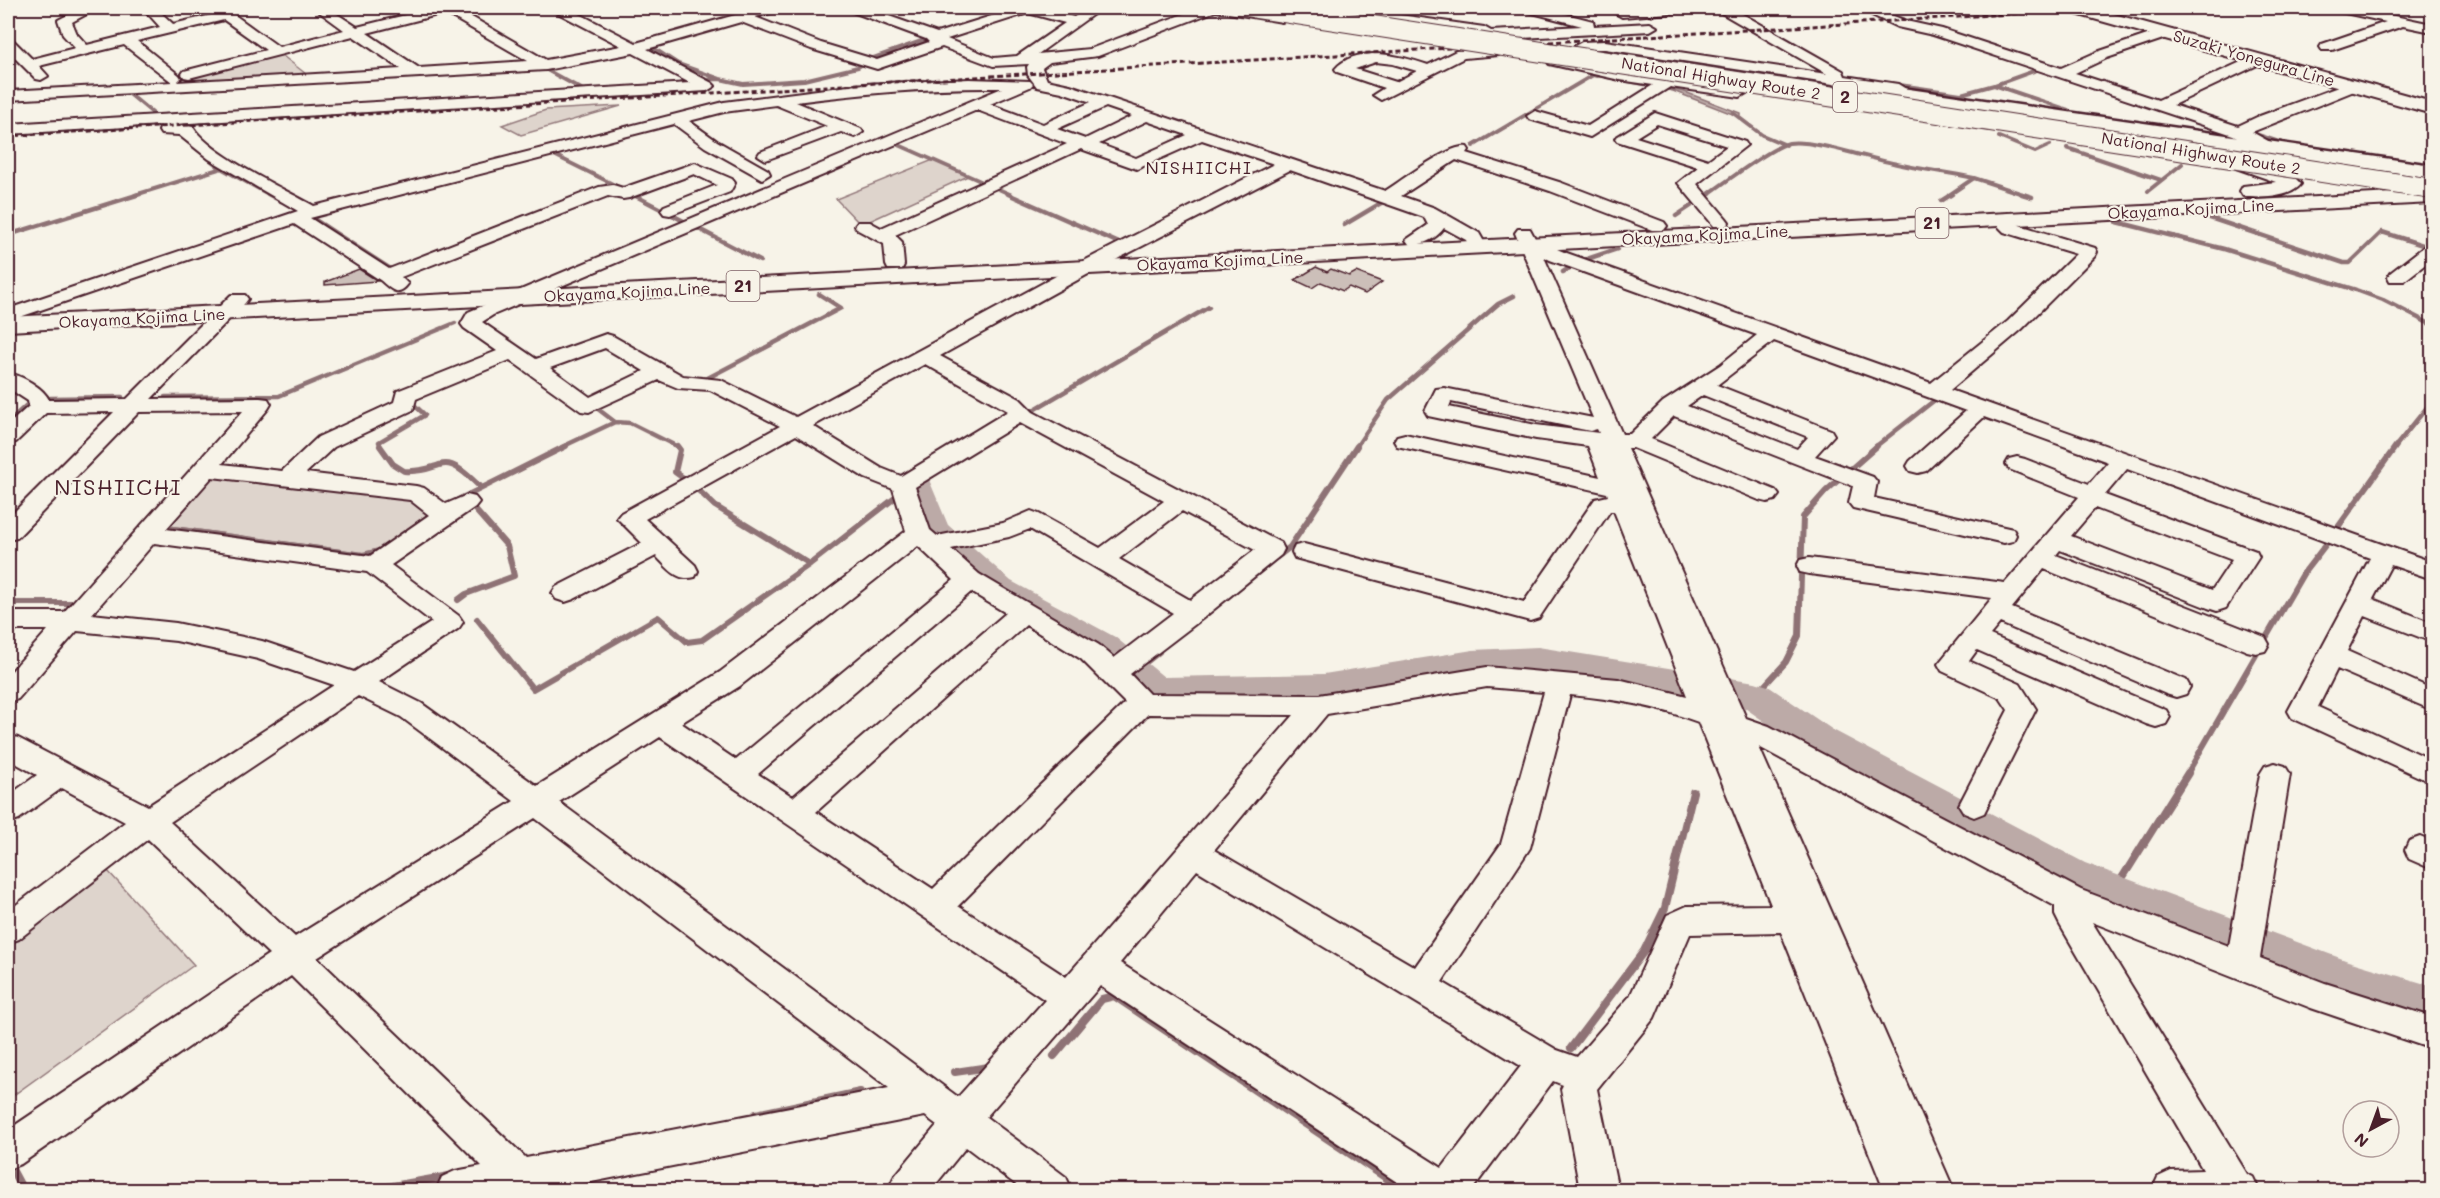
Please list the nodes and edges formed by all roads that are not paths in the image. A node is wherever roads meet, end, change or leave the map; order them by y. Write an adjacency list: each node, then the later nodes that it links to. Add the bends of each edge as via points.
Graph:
1 (91, 8): 39 (street, via 65,20 70,35)
2 (149, 8): 29 (street)
3 (320, 8): 31 (street)
4 (448, 8): 31 (street); 48 (street)
5 (559, 8): 37 (street)
6 (728, 8): 25 (street)
7 (773, 8): 25 (street)
8 (855, 8): 34 (street)
9 (1025, 8): 26 (street); 34 (street)
10 (1096, 8): 26 (street)
11 (1211, 8): 43 (street, via 1093,53)
12 (1221, 8): 33 (street, via 1417,40)
13 (1257, 8): 42 (highway, National Highway Route 2 / 2, bridge)
14 (1292, 8): 41 (highway, National Highway Route 2 / 2)
15 (1327, 8): 33 (street)
16 (1530, 8): 30 (street)
17 (1577, 8): 24 (street)
18 (1682, 8): 30 (street, via 1607,14 1650,27)
19 (1723, 8): 54 (street, via 1838,74)
20 (1864, 8): 51 (street, via 1902,24)
21 (2075, 8): 32 (main road, Suzaki Yonegura Line)
22 (2341, 8): 27 (street)
23 (222, 11): 29 (street); 40 (street)
24 (1599, 13)
25 (744, 16): 34 (street, via 877,65); 37 (street)
26 (1075, 21): 45 (street)
27 (2401, 22): 28 (street); 38 (street)
28 (2433, 28)
29 (170, 29): 35 (street)
30 (1608, 30): 33 (street)
31 (356, 31): 40 (street); 52 (street)
32 (2167, 33): 44 (main road, Suzaki Yonegura Line); 51 (street)
33 (1509, 34)
34 (937, 39): 45 (street, via 993,62)
35 (127, 40): 39 (street); 53 (street)
36 (8, 43): 46 (street)
37 (635, 48): 48 (street); 55 (street)
38 (2327, 48)
39 (84, 50): 46 (street)
40 (276, 51): 53 (street)
41 (1587, 51): 68 (highway, via 1644,56); 94 (highway, National Highway Route 2 / 2)
42 (1551, 56): 49 (street, via 1461,54); 50 (street, via 1587,45 1605,45); 58 (street); 68 (highway, bridge, via 1676,77); 94 (highway, National Highway Route 2 / 2, bridge)
43 (1046, 58): 45 (street); 57 (street, via 1034,67)
44 (2259, 59): 59 (main road, Suzaki Yonegura Line); 72 (street)
45 (1020, 60)
46 (26, 61): 47 (street); 63 (street)
47 (8, 63)
48 (543, 65): 52 (street); 62 (street)
49 (1429, 70): 60 (street); 60 (street, via 1388,57 1365,58 1342,69)
50 (1781, 72): 54 (street); 67 (street)
51 (2064, 72): 72 (street)
52 (415, 75): 61 (street); 73 (street)
53 (174, 78): 61 (street)
54 (1836, 80): 79 (street, via 2000,104)
55 (698, 82): 62 (street, via 678,89); 66 (street)
56 (1025, 84): 57 (street); 69 (street, via 864,89); 74 (street)
57 (1042, 84): 70 (street)
58 (1661, 86): 67 (street); 77 (street, via 1590,132)
59 (2354, 86): 75 (main road, Suzaki Yonegura Line); 84 (street)
60 (1397, 87): 64 (street)
61 (135, 91): 63 (street); 80 (street)
62 (591, 92): 73 (street)
63 (59, 93): 65 (street)
64 (1381, 95)
65 (8, 96)
66 (724, 96): 71 (street); 83 (street)
67 (1773, 97): 89 (street, via 2022,136)
68 (1866, 97): 79 (highway); 89 (highway)
69 (776, 99): 71 (street); 88 (street, via 848,129)
70 (1104, 102): 76 (street); 82 (street)
71 (739, 104): 78 (street)
72 (2163, 104): 84 (street)
73 (397, 105): 80 (street)
74 (978, 105): 82 (street); 113 (street)
75 (2433, 108)
76 (1145, 116): 85 (street); 87 (street)
77 (1535, 116)
78 (677, 119): 93 (street); 99 (street)
79 (2087, 122): 84 (highway)
80 (168, 125): 81 (street); 83 (street); 86 (street)
81 (8, 129)
82 (1044, 129): 87 (street)
83 (187, 130): 99 (street, via 187,135)
84 (2235, 132): 94 (highway, via 2273,150 2387,171)
85 (1201, 134): 87 (street, via 1137,164); 90 (street)
86 (8, 141)
87 (1083, 144): 104 (street)
88 (766, 155)
89 (2203, 158): 91 (highway)
90 (1290, 163): 95 (street); 109 (street)
91 (2240, 163): 94 (highway); 96 (main road, via 2282,175 2290,184)
92 (1711, 166): 92 (street, via 1739,145 1655,118 1623,138); 101 (street, via 1687,183)
93 (762, 174)
94 (2427, 190): 96 (main road, Okayama Kojima Line / 21); 100 (main road, Okayama Kojima Line / 21, via 2386,199)
95 (1389, 196): 98 (street); 103 (street, via 1457,152)
96 (2233, 197): 101 (main road, Okayama Kojima Line / 21)
97 (670, 210): 114 (street, via 723,188 726,183 695,168 628,192 605,191)
98 (1429, 212): 106 (street, via 1437,226); 107 (street)
99 (304, 215): 114 (street); 117 (street)
100 (2000, 219): 105 (main road, Okayama Kojima Line / 21); 124 (street, via 2010,228 2088,252 2006,336)
101 (1720, 222): 103 (main road, Okayama Kojima Line / 21)
102 (864, 226): 104 (street)
103 (1658, 226): 105 (main road, Okayama Kojima Line / 21)
104 (881, 235): 110 (street, via 892,242)
105 (1520, 239): 107 (main road, Okayama Kojima Line / 21); 118 (street, via 1577,264); 132 (street); 132 (street)
106 (1415, 240): 107 (main road, Okayama Kojima Line / 21); 109 (main road, Okayama Kojima Line / 21)
107 (1476, 242): 111 (main road, Okayama Kojima Line / 21)
108 (2433, 250): 112 (street)
109 (1114, 254): 110 (main road, Okayama Kojima Line / 21); 111 (street)
110 (895, 266): 113 (main road, Okayama Kojima Line / 21)
111 (1085, 268): 115 (main road, Okayama Kojima Line / 21); 120 (street)
112 (2397, 277)
113 (556, 283): 114 (main road, Okayama Kojima Line / 21); 115 (street)
114 (390, 284): 116 (main road, Okayama Kojima Line / 21)
115 (520, 297): 116 (main road, Okayama Kojima Line / 21); 119 (street, via 475,316 471,324)
116 (231, 307): 117 (main road, Okayama Kojima Line / 21); 126 (street)
117 (10, 315)
118 (1771, 334): 123 (street); 124 (street)
119 (512, 352): 121 (street); 139 (street, via 405,396 405,405 326,442)
120 (925, 356): 129 (street, via 1012,404 1022,412); 130 (street)
121 (533, 366): 122 (street, via 606,340); 122 (street, via 589,406)
122 (660, 371): 130 (street, via 678,382 714,384)
123 (1700, 386): 127 (street); 134 (street, via 1823,435)
124 (1935, 391): 128 (street)
125 (26, 396): 126 (street); 131 (street)
126 (136, 405): 138 (street, via 260,404); 147 (street)
127 (1671, 407): 132 (street); 134 (street)
128 (1982, 408): 135 (street); 137 (street)
129 (1018, 414): 140 (street); 144 (street)
130 (795, 425): 140 (street, via 873,473); 151 (street, via 629,518)
131 (8, 437)
132 (1610, 437): 132 (street, via 1570,440 1436,411 1444,394); 141 (street); 143 (street)
133 (1405, 441): 143 (street)
134 (1800, 458): 149 (street, via 1865,482 1861,503)
135 (2123, 459): 142 (street); 154 (street)
136 (2017, 464): 142 (street)
137 (1918, 466)
138 (206, 469): 139 (street); 148 (street)
139 (288, 478): 146 (street, via 416,493)
140 (903, 485): 150 (street)
141 (1767, 495)
142 (2092, 496): 152 (street); 152 (street, via 2247,557 2217,602)
143 (1626, 498): 153 (street, via 1603,504 1530,612); 177 (street)
144 (1181, 500): 155 (street); 164 (street, via 1272,549)
145 (467, 502): 146 (street)
146 (445, 515): 156 (street)
147 (8, 532)
148 (147, 534): 156 (street); 167 (street)
149 (2004, 535)
150 (937, 540): 155 (street, via 1009,529 1031,519); 160 (street); 182 (street)
151 (658, 545): 158 (street); 161 (street)
152 (2048, 549): 162 (street); 170 (street)
153 (1304, 552)
154 (2384, 554): 159 (street); 163 (street)
155 (1101, 560): 164 (street)
156 (374, 565): 174 (street, via 450,622)
157 (1809, 566): 162 (street)
158 (686, 571)
159 (2433, 571)
160 (970, 580): 165 (street); 186 (street)
161 (565, 593)
162 (2004, 601): 169 (street); 175 (street)
163 (2358, 603): 168 (street); 171 (street)
164 (1193, 613): 172 (street)
165 (1022, 614): 172 (street); 191 (street)
166 (8, 621): 167 (street)
167 (69, 621): 174 (street, via 176,632 262,650); 176 (street)
168 (2433, 633)
169 (1974, 638): 181 (street); 189 (street, via 1952,664 2010,691 2022,709)
170 (2256, 644)
171 (2331, 655): 178 (street); 184 (street, via 2302,711)
172 (1120, 668): 179 (street)
173 (1560, 682): 177 (street, via 1661,698); 180 (street, via 1487,677); 201 (street, via 1515,849)
174 (356, 683): 188 (street, via 411,710); 192 (street)
175 (2176, 687)
176 (8, 692)
177 (1713, 696): 194 (street, via 1759,734); 196 (street); 218 (street)
178 (2433, 700)
179 (1141, 704): 180 (street); 195 (street)
180 (1319, 705): 193 (street)
181 (2156, 717)
182 (661, 724): 186 (street); 188 (street)
183 (8, 746): 185 (street)
184 (2433, 772)
185 (60, 774): 190 (street); 192 (street)
186 (739, 774): 191 (street)
187 (2275, 774): 198 (street)
188 (537, 803): 199 (street); 206 (street)
189 (1974, 805)
190 (8, 811)
191 (796, 812): 195 (street)
192 (148, 821): 197 (street); 199 (street)
193 (1194, 853): 200 (street); 201 (street)
194 (2070, 899): 198 (street); 210 (street, via 2071,915)
195 (936, 907): 202 (street)
196 (1793, 918): 205 (street, via 1687,920 1678,925 1642,1007); 217 (street)
197 (8, 928)
198 (2245, 949): 203 (street, via 2323,997)
199 (293, 956): 208 (street); 209 (street)
200 (1097, 966): 202 (street); 214 (street)
201 (1420, 987): 204 (street)
202 (1069, 997): 207 (street)
203 (2433, 1034)
204 (1546, 1062): 205 (street); 215 (street)
205 (1583, 1076): 216 (street, via 1579,1089)
206 (928, 1098): 207 (street); 209 (street)
207 (961, 1121): 212 (street); 213 (street)
208 (10, 1149)
209 (514, 1174): 211 (street)
210 (2236, 1190): 219 (street)
211 (455, 1191)
212 (907, 1191)
213 (1053, 1191)
214 (1442, 1191)
215 (1449, 1191)
216 (1599, 1191)
217 (1903, 1191)
218 (1935, 1191)
219 (2171, 1191)

